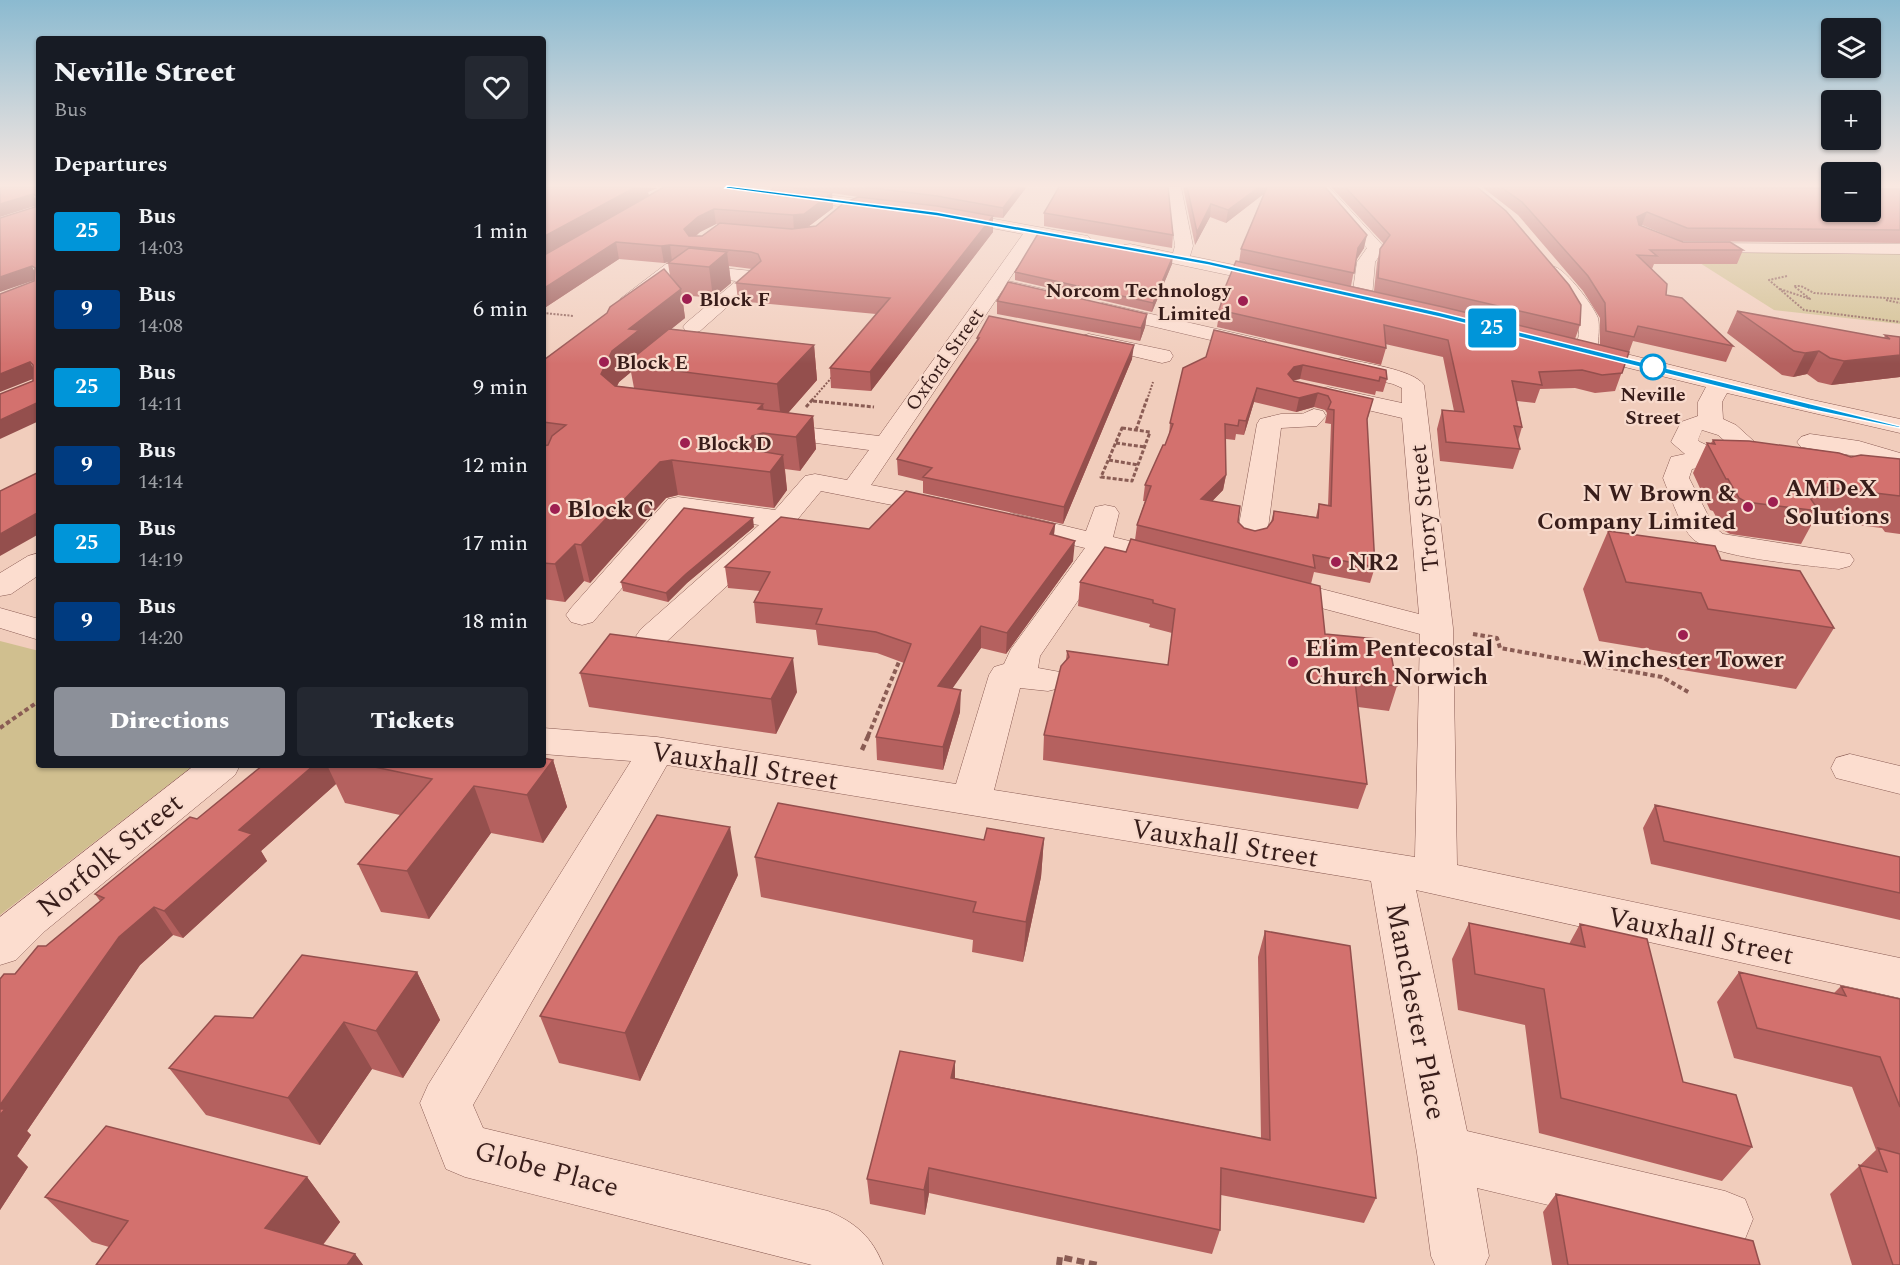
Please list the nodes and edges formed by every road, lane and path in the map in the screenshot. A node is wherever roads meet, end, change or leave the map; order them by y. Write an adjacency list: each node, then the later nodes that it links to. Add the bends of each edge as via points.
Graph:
1 (1023, 246): 10 (street, Oxford Street)
2 (1113, 246): 7 (street)
3 (1184, 246): 7 (street)
4 (1374, 246): 14 (street, via 1366,262)
5 (1900, 249): 6 (street)
6 (1678, 251)
7 (1180, 258): 11 (street)
8 (1546, 262): 30 (street, via 1588,319)
9 (1796, 274): 12 (path, via 1769,280)
10 (996, 284): 15 (street); 22 (street, Oxford Street)
11 (1298, 284)
12 (1778, 289): 16 (path, via 1810,299 1794,285 1814,293); 25 (path, via 1804,310)
13 (1341, 292): 14 (street)
14 (1362, 297): 17 (street)
15 (1063, 299)
16 (1900, 301)
17 (1384, 302)
18 (1085, 304): 23 (street)
19 (546, 313): 21 (path)
20 (623, 313): 26 (street, via 694,270 748,274 752,278)
21 (574, 316)
22 (972, 317): 24 (street); 39 (street, Oxford Street)
23 (1178, 319): 29 (street); 31 (street)
24 (994, 321)
25 (1900, 322)
26 (693, 327)
27 (1073, 337): 31 (street)
28 (1564, 345): 30 (street)
29 (1279, 350)
30 (1587, 351): 35 (street)
31 (1162, 356): 34 (street)
32 (1312, 358): 40 (street, Trory Street, via 1410,382)
33 (835, 373): 36 (path)
34 (1155, 377): 44 (path)
35 (1722, 384): 37 (street); 41 (street, via 1710,396 1707,407)
36 (812, 401): 38 (path); 39 (path)
37 (1808, 406): 43 (street); 46 (street, via 1799,426)
38 (803, 411)
39 (908, 411): 47 (street, Oxford Street)
40 (1414, 412): 65 (street, Trory Street); 65 (street, via 1320,401 1308,421 1269,424 1249,560)
41 (1712, 423): 51 (street, via 1727,430 1755,454 1747,462); 51 (street, via 1690,427 1684,442 1696,452)
42 (746, 426): 47 (street)
43 (1900, 426)
44 (1136, 430): 45 (path, via 1122,428); 48 (path, via 1150,432)
45 (1116, 442): 48 (path); 49 (path)
46 (1810, 442): 50 (street, via 1859,449); 53 (street)
47 (885, 444): 54 (street, Oxford Street)
48 (1145, 447): 52 (path)
49 (1109, 460): 52 (path); 52 (path, via 1101,477 1132,482)
50 (1897, 460)
51 (1729, 462): 58 (street, via 1702,459 1680,463 1676,478 1702,532 1725,544)
52 (1138, 465)
53 (1828, 469)
54 (855, 488): 56 (street, via 803,481); 57 (street)
55 (1105, 513): 57 (street)
56 (782, 520): 63 (street, via 678,505); 67 (street)
57 (1100, 543): 60 (street); 80 (street, via 1023,656 1033,678 1006,675)
58 (1839, 560)
59 (36, 564): 61 (street)
60 (1195, 566)
61 (0, 587)
62 (36, 613): 64 (street)
63 (582, 615)
64 (1, 618): 66 (street)
65 (1437, 628): 71 (path, via 1497,638 1500,648 1662,677); 81 (street, Trory Street)
66 (36, 629)
67 (653, 636)
68 (902, 655): 69 (path)
69 (889, 685): 70 (path); 79 (path)
70 (900, 686)
71 (1689, 693)
72 (36, 703): 73 (path)
73 (0, 728)
74 (546, 741): 75 (street, Vauxhall Street)
75 (657, 750): 79 (street, Vauxhall Street); 87 (street, Globe Place, via 446,1103 465,1150 828,1240)
76 (217, 768): 82 (street, Norfolk Street, via 29,918)
77 (1850, 768): 78 (street)
78 (1900, 780)
79 (849, 781): 80 (street, Vauxhall Street)
80 (971, 800): 81 (street, Vauxhall Street)
81 (1413, 873): 83 (street, Vauxhall Street); 84 (street, Manchester Place)
82 (0, 946)
83 (1900, 978)
84 (1444, 1154): 85 (street, Manchester Place); 86 (street, Manchester Place)
85 (1725, 1219)
86 (1460, 1256)
87 (854, 1265)
88 (1059, 1265): 89 (path, via 1060,1257)
89 (1098, 1265)

